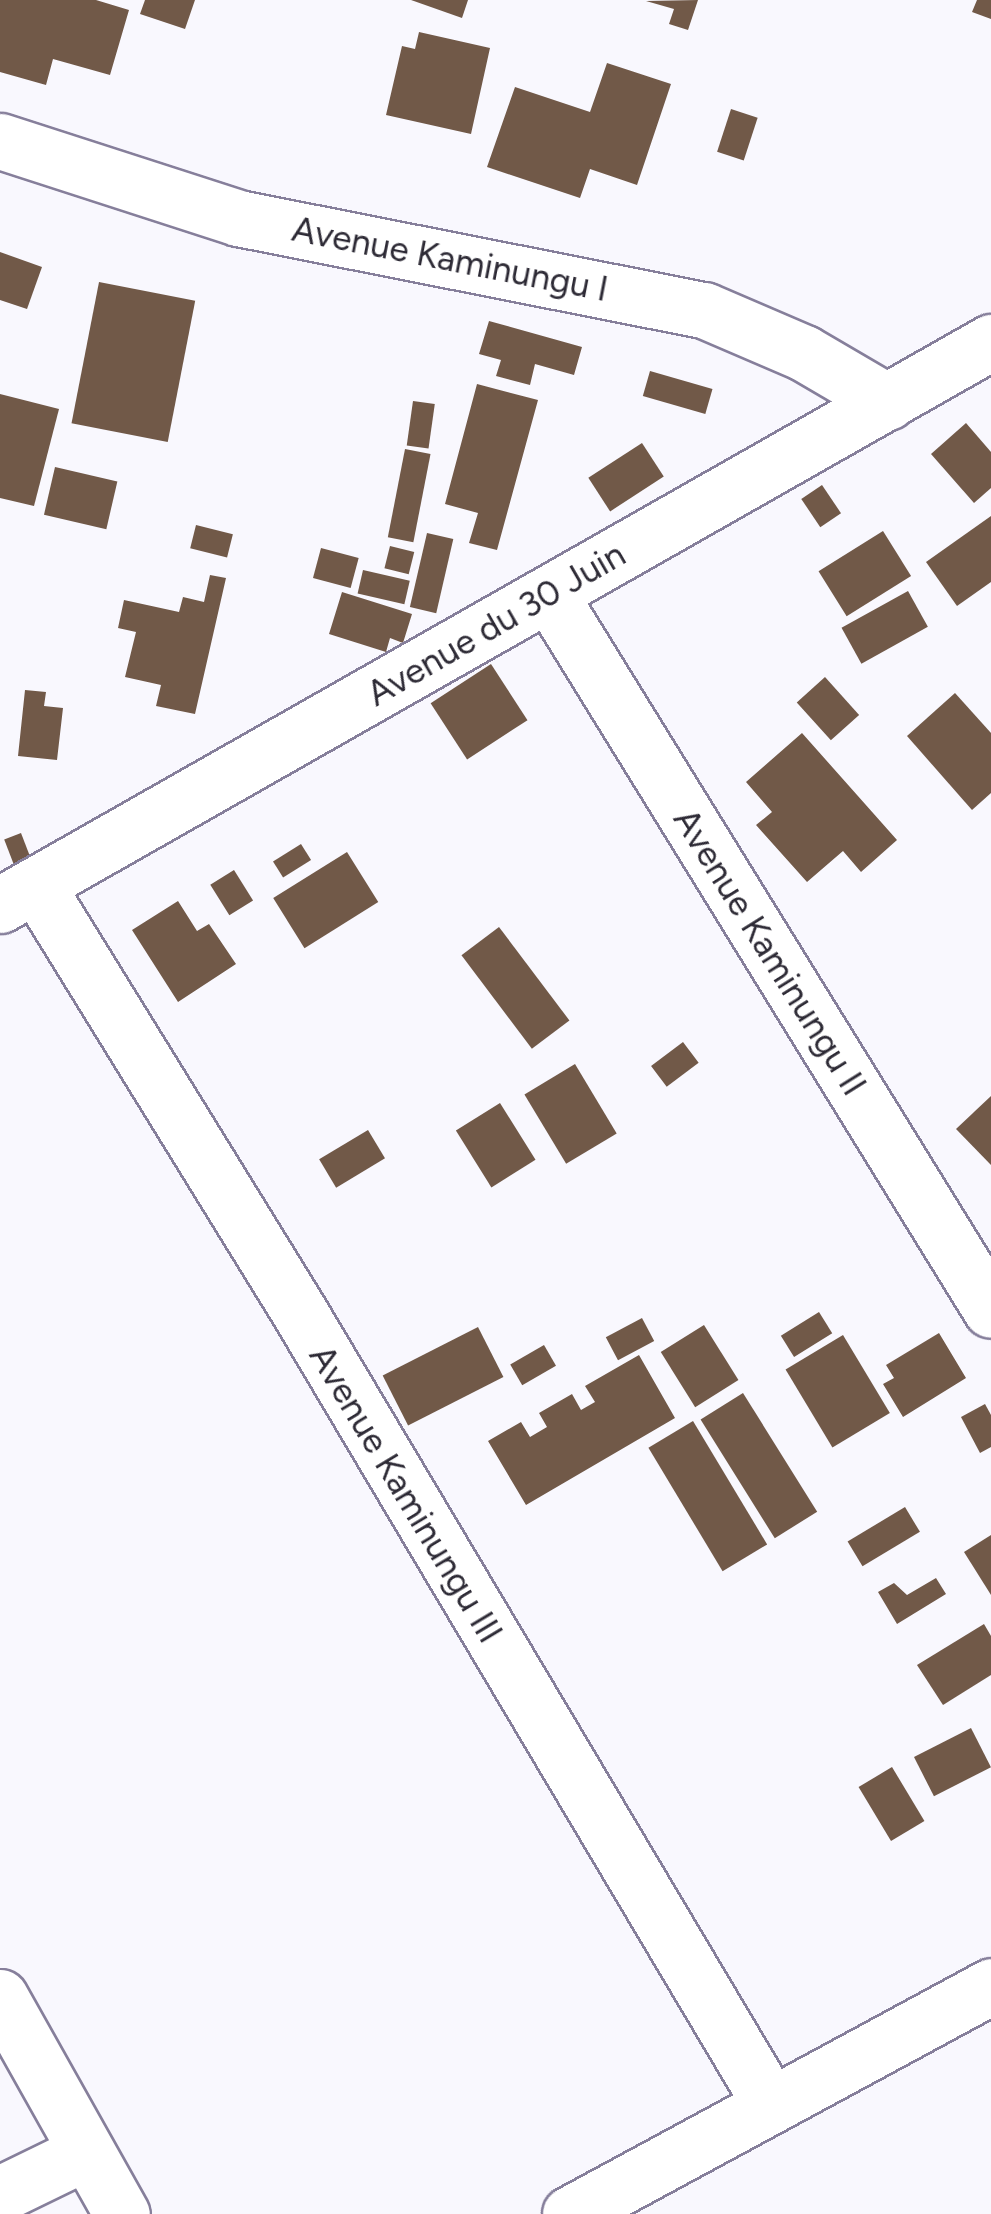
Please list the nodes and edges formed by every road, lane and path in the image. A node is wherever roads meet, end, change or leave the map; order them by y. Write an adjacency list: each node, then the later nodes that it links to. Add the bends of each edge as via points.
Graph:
1 (0, 141): 3 (street, Avenue Kaminungu I, via 238,218 704,310 804,352)
2 (982, 363): 3 (street, Avenue du 30 Juin)
3 (888, 402): 4 (street, Avenue du 30 Juin)
4 (549, 594): 5 (street, Avenue du 30 Juin); 6 (street, Avenue Kaminungu II)
5 (18, 895): 9 (street, Avenue Kaminungu III, via 300,1313)
6 (991, 1310)
7 (991, 1986): 9 (street)
8 (0, 1997): 10 (street)
9 (771, 2106): 13 (street)
10 (86, 2152): 11 (street); 12 (street)
11 (0, 2194)
12 (122, 2214)
13 (570, 2214)

